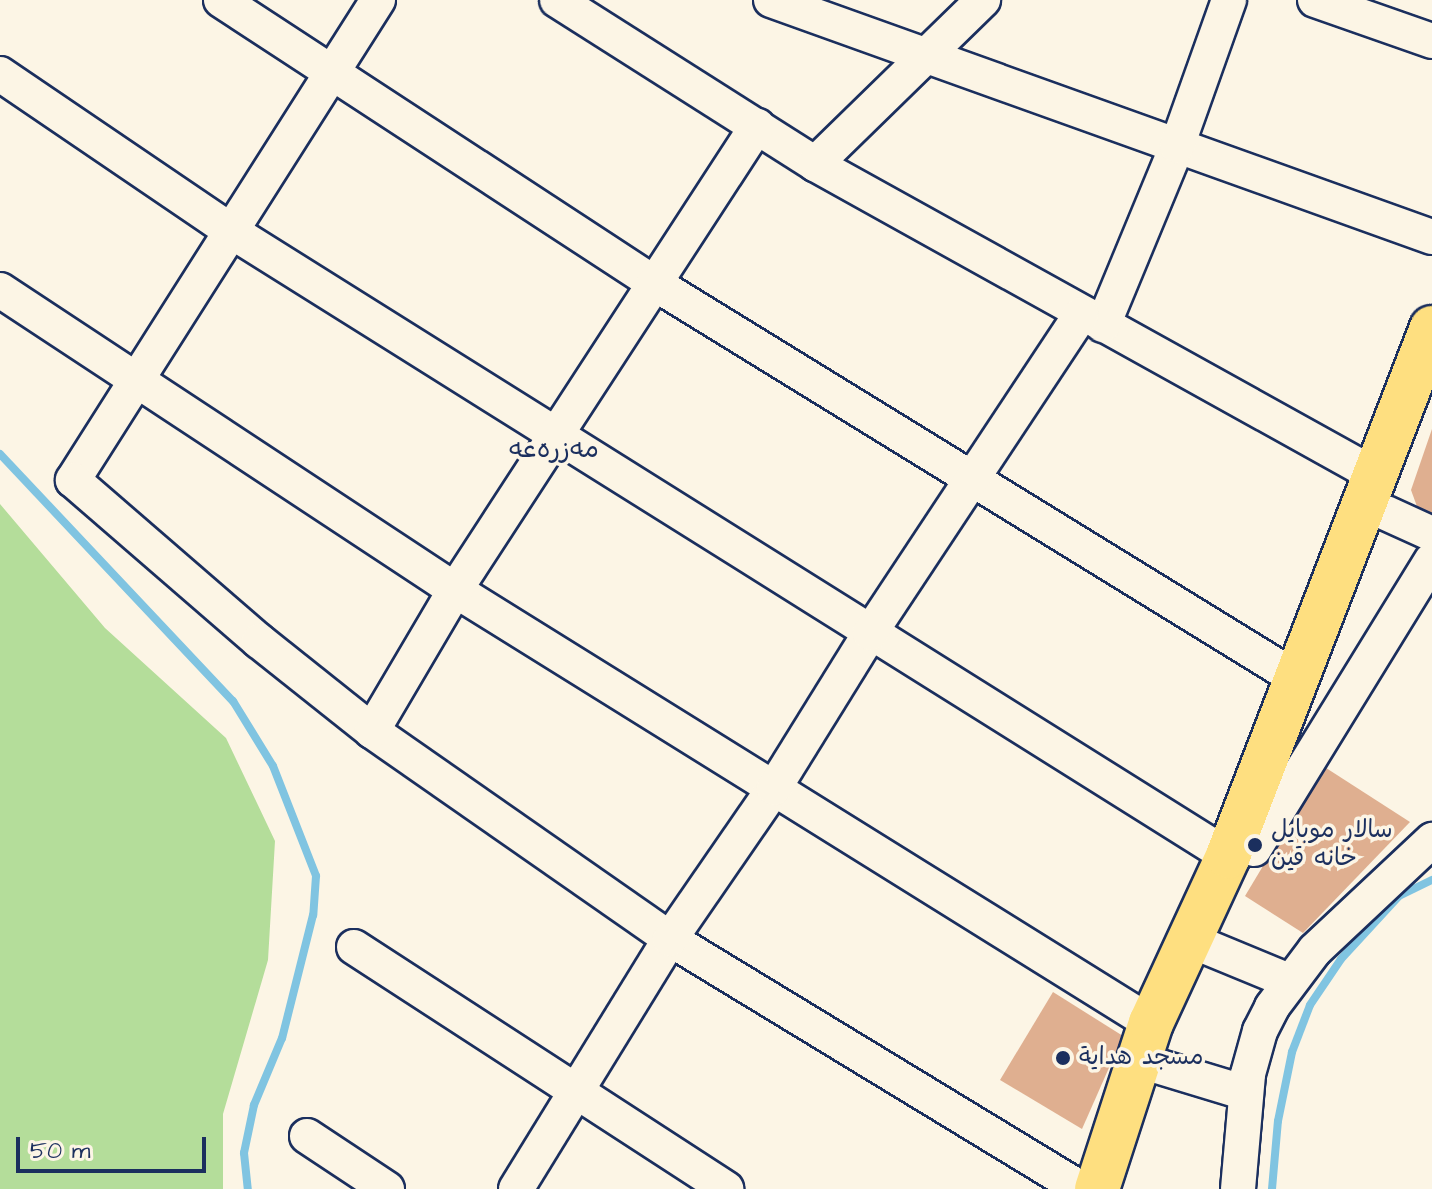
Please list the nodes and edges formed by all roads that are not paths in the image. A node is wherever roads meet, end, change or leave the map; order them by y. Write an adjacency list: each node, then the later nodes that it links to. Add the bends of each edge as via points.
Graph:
1 (221, 0): 11 (street)
2 (378, 0): 11 (street)
3 (557, 0): 12 (street)
4 (771, 0): 9 (street)
5 (983, 0): 9 (street)
6 (1229, 0): 13 (street)
7 (1315, 0): 8 (street)
8 (1432, 41)
9 (926, 56): 13 (street); 14 (street)
10 (0, 74): 15 (street)
11 (331, 74): 15 (street); 17 (street)
12 (757, 126): 14 (street); 17 (street)
13 (1177, 146): 16 (street); 19 (street)
14 (815, 164): 19 (street)
15 (231, 231): 21 (street); 23 (street)
16 (1432, 237)
17 (654, 283): 23 (street); 24 (street)
18 (0, 290): 21 (street)
19 (1092, 320): 24 (street); 25 (street)
20 (1432, 328): 25 (main road)
21 (137, 381): 28 (street); 31 (street, via 73,480)
22 (1432, 389): 25 (main road)
23 (555, 437): 28 (street); 29 (street)
24 (971, 478): 29 (street); 30 (street)
25 (1381, 494): 26 (street); 30 (main road); 34 (main road)
26 (1432, 534)
27 (1432, 560): 34 (street)
28 (455, 590): 31 (street); 32 (street)
29 (870, 633): 32 (street); 34 (street)
30 (1299, 680): 34 (main road)
31 (372, 731): 35 (street)
32 (774, 788): 35 (street); 39 (street)
33 (1432, 840): 38 (street, via 1357,907)
34 (1241, 853): 37 (main road); 39 (main road)
35 (670, 939): 42 (street); 47 (street)
36 (354, 947): 42 (street)
37 (1209, 948): 38 (street); 40 (main road)
38 (1289, 981): 41 (street, via 1260,1031)
39 (1151, 1023): 48 (main road)
40 (1157, 1066): 41 (street); 49 (main road)
41 (1246, 1093): 50 (street)
42 (576, 1094): 45 (street); 46 (street)
43 (307, 1136): 44 (street)
44 (387, 1189)
45 (516, 1189)
46 (726, 1189)
47 (1081, 1189)
48 (1097, 1189)
49 (1118, 1189)
50 (1238, 1189)

